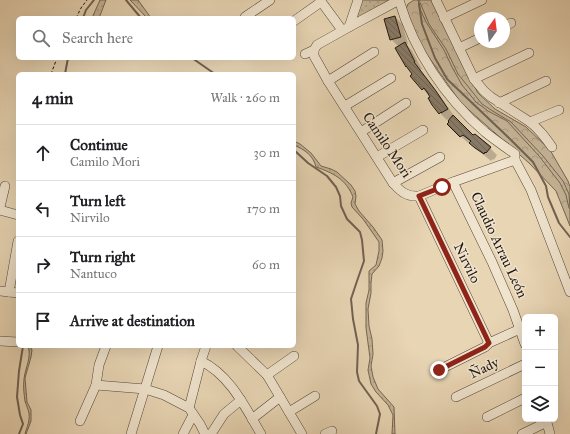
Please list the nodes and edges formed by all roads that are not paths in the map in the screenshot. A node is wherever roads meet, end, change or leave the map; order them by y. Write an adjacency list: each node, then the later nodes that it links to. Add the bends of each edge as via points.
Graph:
1 (270, 0): 7 (street)
2 (358, 0): 10 (street)
3 (399, 0): 10 (street); 29 (street, via 418,46 444,87 474,122 515,154)
4 (436, 0): 8 (street)
5 (482, 0): 8 (street)
6 (323, 2): 9 (street); 10 (street)
7 (246, 16)
8 (444, 18): 12 (street)
9 (296, 20)
10 (346, 28): 17 (street, Camilo Mori, via 309,52)
11 (474, 41): 12 (street)
12 (459, 48): 16 (street)
13 (374, 52): 17 (street)
14 (529, 53): 16 (street)
15 (391, 78): 21 (street)
16 (474, 79): 20 (street)
17 (328, 81): 21 (street, Camilo Mori)
18 (546, 81): 20 (street)
19 (406, 103): 25 (street)
20 (498, 103): 23 (street)
21 (344, 106): 25 (street, Camilo Mori)
22 (559, 110): 23 (street)
23 (530, 122): 26 (street)
24 (423, 130): 27 (street)
25 (361, 132): 27 (street, Camilo Mori)
26 (552, 147)
27 (377, 157): 31 (street, Camilo Mori)
28 (440, 157): 31 (street)
29 (516, 160): 30 (street); 37 (street)
30 (453, 182): 33 (street); 40 (street, Claudio Arrau León)
31 (393, 183): 33 (street, Camilo Mori, via 406,195)
32 (4, 186): 34 (street)
33 (419, 196): 44 (street, Nirvilo)
34 (0, 209): 35 (street)
35 (16, 214)
36 (16, 252): 38 (street)
37 (568, 280): 39 (street)
38 (9, 292)
39 (570, 292)
40 (520, 328): 41 (street, Claudio Arrau León); 44 (street)
41 (522, 334)
42 (0, 341): 43 (street)
43 (16, 342)
44 (489, 343): 52 (street)
45 (105, 348): 54 (street)
46 (157, 348): 55 (street)
47 (205, 348): 50 (street)
48 (239, 348): 53 (street)
49 (294, 356): 53 (street)
50 (201, 362): 59 (street, via 225,379); 61 (street)
51 (522, 365): 58 (street, Ñady)
52 (439, 370)
53 (267, 375): 57 (street)
54 (96, 385): 55 (street); 65 (street)
55 (145, 389): 61 (street, via 164,395); 68 (street)
56 (315, 396): 62 (street)
57 (280, 397): 62 (street); 64 (street)
58 (456, 397)
59 (241, 400): 64 (street); 71 (street, via 224,414)
60 (522, 400): 63 (street)
61 (191, 412): 69 (street); 70 (street)
62 (289, 412): 73 (street)
63 (487, 417)
64 (252, 419): 72 (street)
65 (80, 421)
66 (543, 422): 74 (street)
67 (547, 422): 75 (street)
68 (131, 434)
69 (183, 434)
70 (205, 434)
71 (211, 434)
72 (261, 434)
73 (302, 434)
74 (522, 434)
75 (550, 434)

